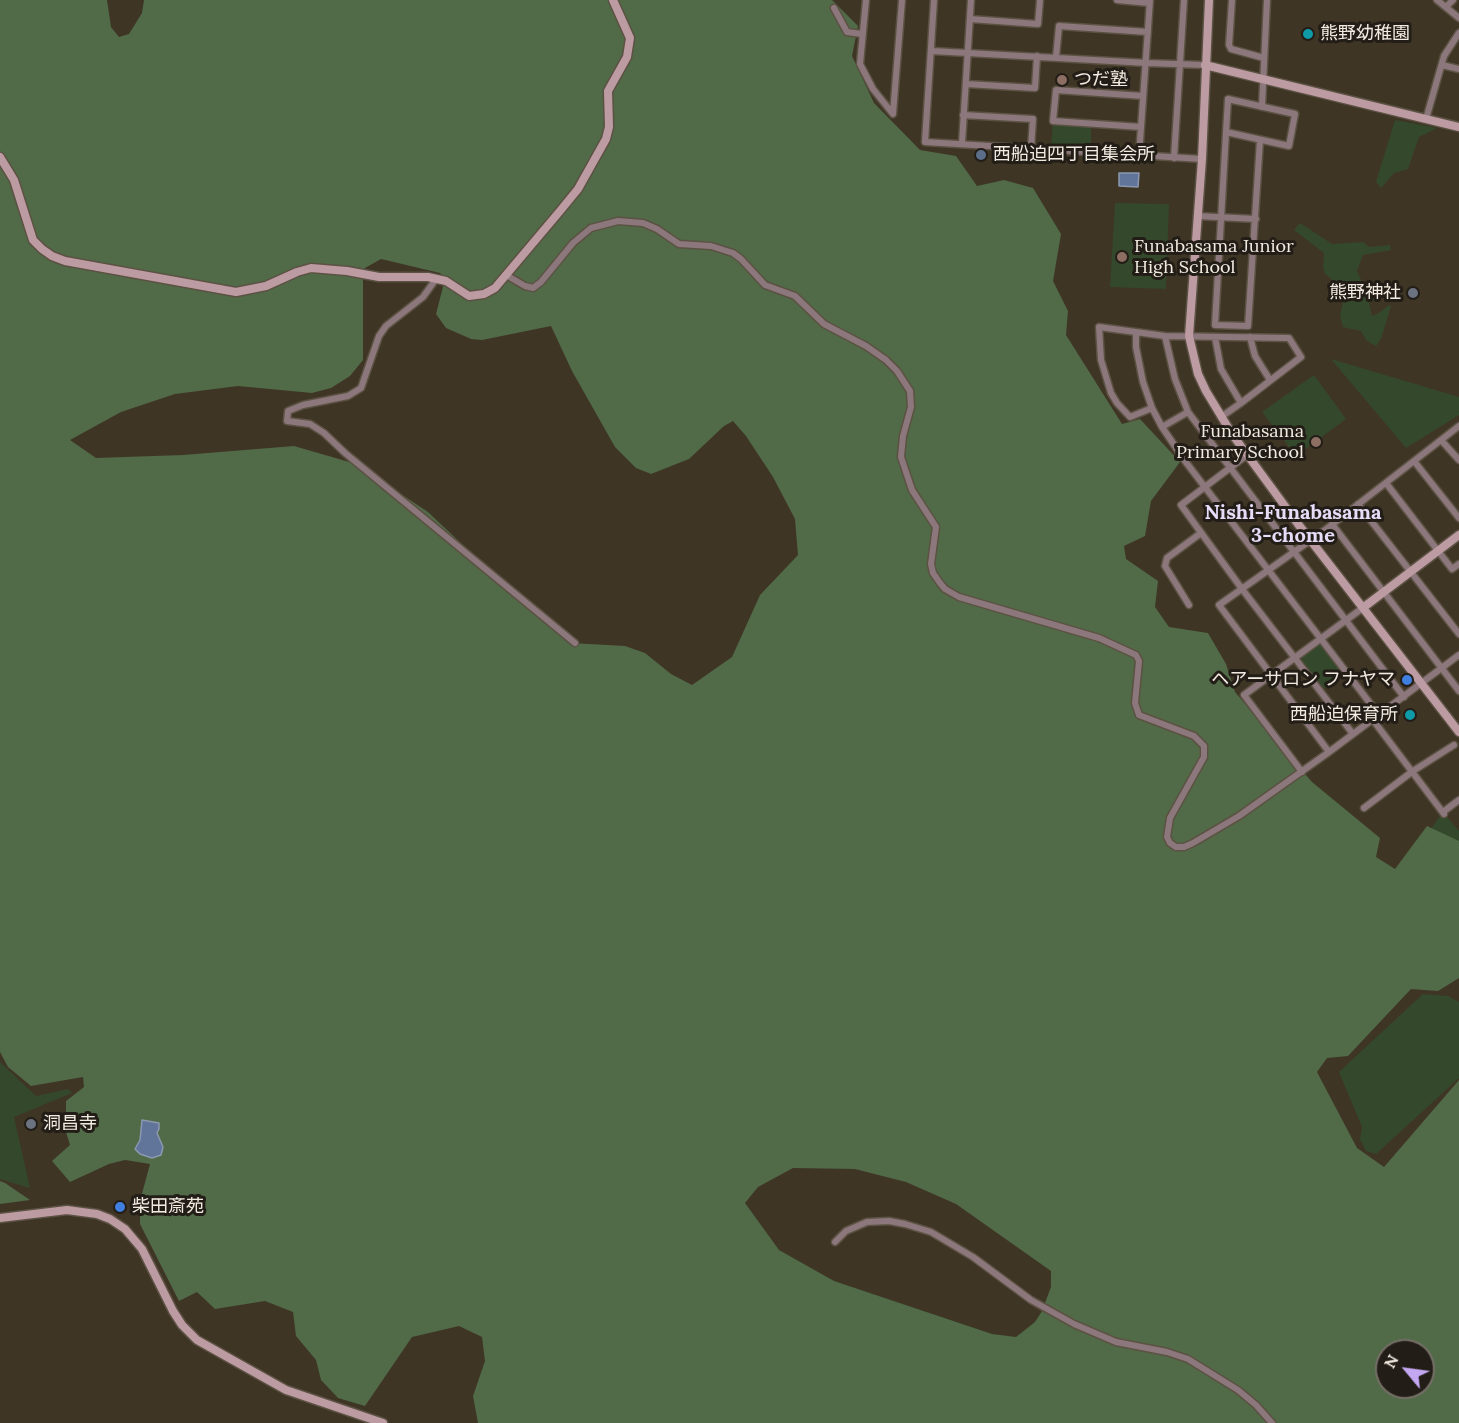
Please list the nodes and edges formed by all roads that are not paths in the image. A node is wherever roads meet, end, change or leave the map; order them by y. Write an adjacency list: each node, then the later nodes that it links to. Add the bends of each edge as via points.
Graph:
1 (613, 0): 51 (street, via 630,38 627,57 609,91 606,139 578,189)
2 (866, 0): 20 (street)
3 (902, 0): 20 (street, via 893,114 860,64)
4 (934, 0): 22 (street)
5 (971, 0): 18 (street)
6 (1040, 0): 18 (street, via 1038,24)
7 (1117, 0): 14 (street)
8 (1184, 0): 28 (street)
9 (1209, 0): 29 (street)
10 (1232, 0): 26 (street, via 1231,49)
11 (1267, 0): 26 (street)
12 (1437, 0): 15 (street)
13 (1453, 0): 15 (street)
14 (1150, 1): 19 (street)
15 (1446, 7): 17 (street)
16 (834, 8): 20 (street, via 847,32)
17 (1459, 18)
18 (970, 19): 23 (street)
19 (1148, 32): 25 (street, via 1059,26); 27 (street)
20 (862, 33)
21 (1459, 33): 30 (street)
22 (932, 51): 23 (street); 42 (street, via 925,142)
23 (968, 52): 24 (street); 33 (street)
24 (1037, 56): 25 (street); 33 (street, via 1035,88)
25 (1056, 57): 27 (street)
26 (1264, 58): 32 (street)
27 (1147, 63): 28 (street); 34 (street)
28 (1179, 64): 29 (street); 46 (street)
29 (1205, 65): 32 (street); 47 (street)
30 (1442, 65): 31 (street); 37 (street)
31 (1459, 69)
32 (1262, 80): 35 (street); 37 (street)
33 (966, 84): 36 (street)
34 (1143, 96): 38 (street); 38 (street, via 1056,90 1053,121)
35 (1262, 107): 40 (street, via 1228,99); 41 (street, via 1295,114 1295,123 1289,146)
36 (963, 115): 42 (street); 43 (street, via 1033,119)
37 (1426, 119): 39 (street)
38 (1141, 127): 44 (street)
39 (1459, 127)
40 (1226, 132): 41 (street); 49 (street)
41 (1260, 140): 50 (street)
42 (962, 143): 43 (street)
43 (1031, 148): 44 (street)
44 (1139, 156): 46 (street)
45 (0, 157): 52 (street, via 14,180 33,240 65,261 236,292 266,286 311,268 379,277)
46 (1174, 158): 47 (street)
47 (1202, 159): 48 (street)
48 (1197, 216): 49 (street); 55 (street)
49 (1222, 218): 50 (street); 50 (street, via 1215,325 1237,326 1248,326)
50 (1256, 219)
51 (506, 274): 52 (street, via 489,292 469,296); 104 (street, via 533,288 583,233 618,221 649,225 679,244 711,246 733,253 765,285 795,296 824,324 881,356 906,384 911,407 901,457 912,490 936,527 932,569 945,589 970,601 1099,638 1136,655 1139,661 1135,703 1139,715 1202,743 1204,757 1170,818 1170,843 1184,847 1212,833)
52 (436, 279): 90 (street, via 423,297 379,336 361,388 348,396 288,411 287,421 310,424 324,433)
53 (1136, 332): 54 (street); 60 (street, via 1140,367); 60 (street, via 1099,327 1101,360 1111,393 1130,417)
54 (1166, 336): 55 (street); 61 (street, via 1175,380)
55 (1190, 336): 57 (street); 62 (street, via 1198,374)
56 (1250, 336): 57 (street); 58 (street, via 1255,356); 58 (street, via 1289,338 1301,357)
57 (1215, 337): 59 (street, via 1221,369)
58 (1270, 380): 59 (street)
59 (1241, 403): 62 (street)
60 (1152, 408): 64 (street)
61 (1188, 412): 64 (street); 69 (street)
62 (1221, 417): 66 (street)
63 (1459, 426): 65 (street)
64 (1162, 427): 71 (street)
65 (1441, 440): 67 (street); 68 (street)
66 (1247, 455): 69 (street); 77 (street)
67 (1459, 460)
68 (1414, 461): 70 (street); 73 (street)
69 (1229, 467): 71 (street); 79 (street)
70 (1386, 483): 72 (street); 78 (street)
71 (1205, 486): 75 (street, via 1181,505); 81 (street)
72 (1358, 504): 74 (street); 82 (street)
73 (1459, 518)
74 (1332, 524): 77 (street); 84 (street)
75 (1201, 533): 83 (street); 85 (street, via 1167,558 1165,566)
76 (1459, 535): 78 (street)
77 (1310, 541): 79 (street); 86 (street)
78 (1438, 551): 80 (street, via 1452,569); 82 (street)
79 (1293, 553): 81 (street); 87 (street)
80 (1459, 564)
81 (1268, 570): 83 (street); 89 (street)
82 (1412, 571): 84 (street); 88 (street)
83 (1242, 589): 92 (street); 94 (street, via 1219,605)
84 (1384, 592): 86 (street); 93 (street)
85 (1189, 605)
86 (1364, 607): 87 (street); 95 (street)
87 (1346, 621): 89 (street); 97 (street)
88 (1459, 634)
89 (1321, 639): 92 (street); 98 (street)
90 (575, 643)
91 (1459, 655): 93 (street)
92 (1296, 658): 94 (street); 100 (street)
93 (1441, 668): 95 (street); 96 (street)
94 (1271, 676): 102 (street); 104 (street, via 1244,695)
95 (1421, 684): 97 (street); 99 (street)
96 (1459, 691)
97 (1404, 697): 98 (street)
98 (1376, 717): 100 (street); 103 (street)
99 (1459, 732)
100 (1353, 734): 102 (street)
101 (1454, 745): 103 (street)
102 (1329, 752): 104 (street)
103 (1413, 771): 105 (street, via 1444,813); 106 (street)
104 (1302, 772)
105 (1459, 800)
106 (1364, 808)
107 (0, 1218): 109 (street, via 67,1210 110,1219 137,1243 173,1311 197,1340 286,1390)
108 (835, 1242): 110 (street, via 846,1231 867,1222 889,1221 931,1232 1031,1300 1074,1324 1116,1342 1167,1352 1196,1364 1238,1390)
109 (383, 1423)
110 (1272, 1423)

